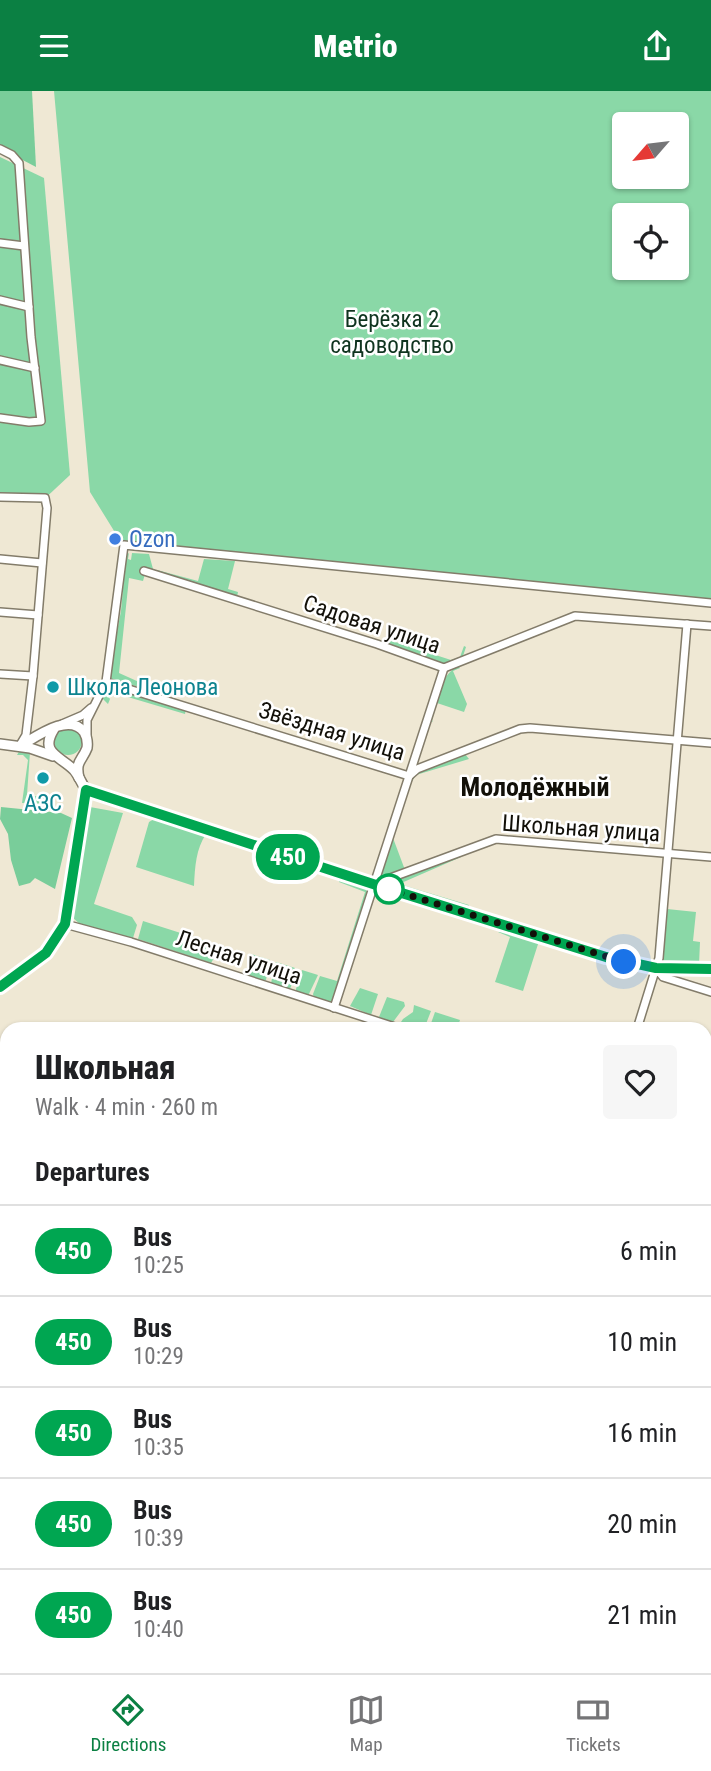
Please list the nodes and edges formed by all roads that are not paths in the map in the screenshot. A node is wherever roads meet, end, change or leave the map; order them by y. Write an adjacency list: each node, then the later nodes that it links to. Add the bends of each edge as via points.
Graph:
1 (0, 149): 3 (street, via 19,163)
2 (0, 243): 3 (street)
3 (24, 246): 5 (street)
4 (0, 300): 5 (street)
5 (29, 307): 7 (street)
6 (0, 360): 7 (street)
7 (35, 368): 8 (street, via 41,421)
8 (0, 418)
9 (0, 497): 11 (street, via 46,498)
10 (0, 559): 11 (street)
11 (42, 563): 15 (street)
12 (144, 571): 18 (street, Садовая улица)
13 (711, 603): 21 (street, via 124,545)
14 (0, 612): 15 (street)
15 (38, 615): 20 (street)
16 (687, 624): 17 (street, Садовая улица); 18 (street, Садовая улица, via 575,616); 25 (street)
17 (711, 626)
18 (444, 668): 31 (street)
19 (0, 674): 20 (street)
20 (33, 676): 28 (street, via 26,735)
21 (106, 682): 22 (street); 31 (street, Звёздная улица)
22 (92, 708): 23 (street); 24 (street, via 85,725)
23 (57, 727): 24 (street, via 75,725); 28 (street); 30 (street, via 49,743)
24 (87, 737): 29 (street)
25 (676, 740): 26 (street, Звёздная улица); 31 (street, Звёздная улица, via 520,729 416,769); 34 (street)
26 (711, 743)
27 (0, 744): 28 (street)
28 (20, 745): 30 (street)
29 (82, 756): 30 (street); 32 (street)
30 (58, 759): 32 (street)
31 (409, 776): 36 (street)
32 (79, 778): 33 (street)
33 (86, 790): 36 (street); 37 (street)
34 (667, 853): 35 (street, Школьная улица); 36 (street, Школьная улица, via 496,839); 38 (street)
35 (711, 856)
36 (373, 884): 38 (street, via 606,957); 42 (street)
37 (65, 924): 40 (street, via 46,953); 42 (street, Лесная улица)
38 (656, 968): 39 (street); 41 (street, via 663,977); 44 (street)
39 (711, 969)
40 (0, 988)
41 (711, 992)
42 (334, 1008): 43 (street, Лесная улица)
43 (379, 1022)
44 (639, 1022)

